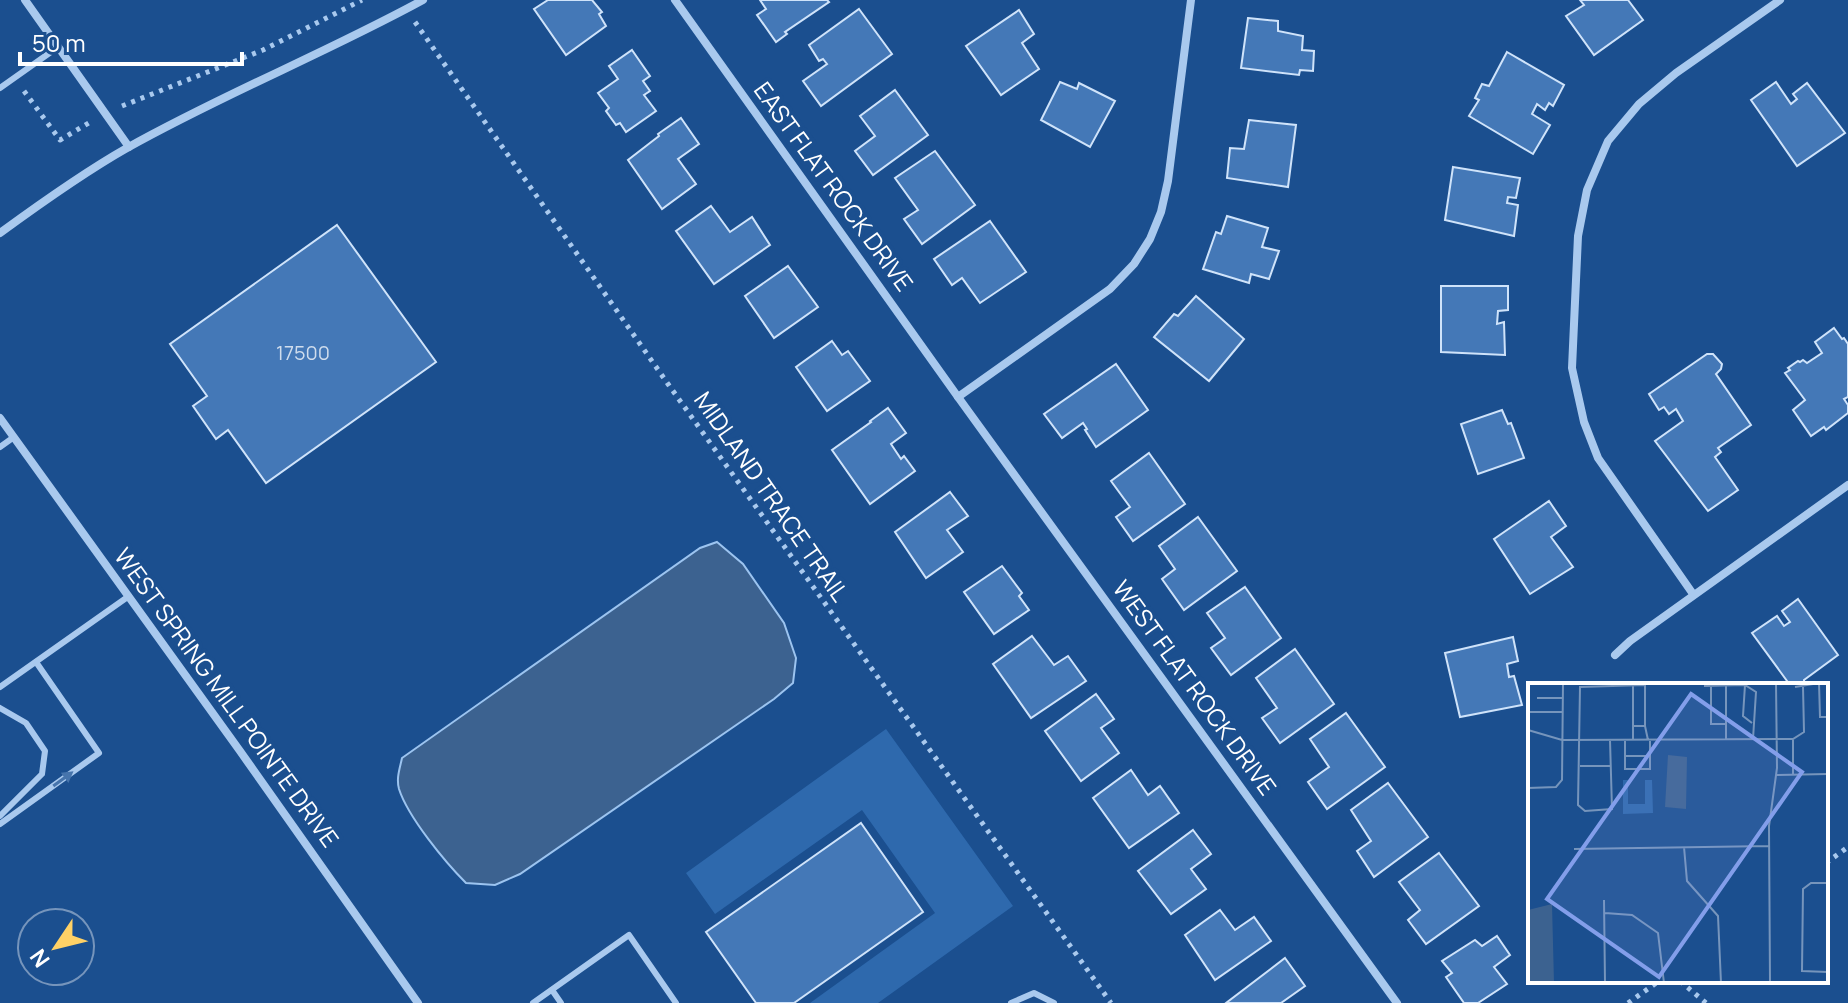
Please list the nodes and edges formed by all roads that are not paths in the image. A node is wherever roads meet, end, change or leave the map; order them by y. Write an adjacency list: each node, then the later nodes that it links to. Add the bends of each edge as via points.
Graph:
1 (25, 0): 6 (street)
2 (423, 0): 8 (street)
3 (675, 0): 10 (street, EAST FLAT ROCK DRIVE)
4 (1191, 0): 10 (street, via 1168,181 1150,239 1110,289)
5 (1780, 0): 15 (street, via 1639,104 1608,141 1587,190 1578,236 1572,368 1584,422 1598,458)
6 (58, 47): 7 (lane); 8 (street)
7 (0, 88)
8 (129, 147): 9 (street)
9 (0, 233)
10 (958, 397): 30 (street, WEST FLAT ROCK DRIVE)
11 (0, 418): 12 (street, WEST SPRING MILL POINTE DRIVE)
12 (14, 437): 13 (lane); 16 (street, WEST SPRING MILL POINTE DRIVE)
13 (0, 447)
14 (1848, 485): 15 (street)
15 (1693, 594): 17 (street)
16 (129, 596): 18 (lane); 24 (street, WEST SPRING MILL POINTE DRIVE)
17 (1615, 655)
18 (36, 662): 19 (lane); 22 (lane, one-way to 18, via 99,753)
19 (0, 687)
20 (0, 708): 21 (lane, via 26,723 45,751 42,774)
21 (0, 816)
22 (0, 824)
23 (552, 990): 25 (lane); 26 (lane); 27 (lane, via 629,935)
24 (418, 1003)
25 (533, 1003)
26 (561, 1003)
27 (676, 1003)
28 (1011, 1003): 29 (lane, via 1034,993)
29 (1054, 1003)
30 (1397, 1003)

